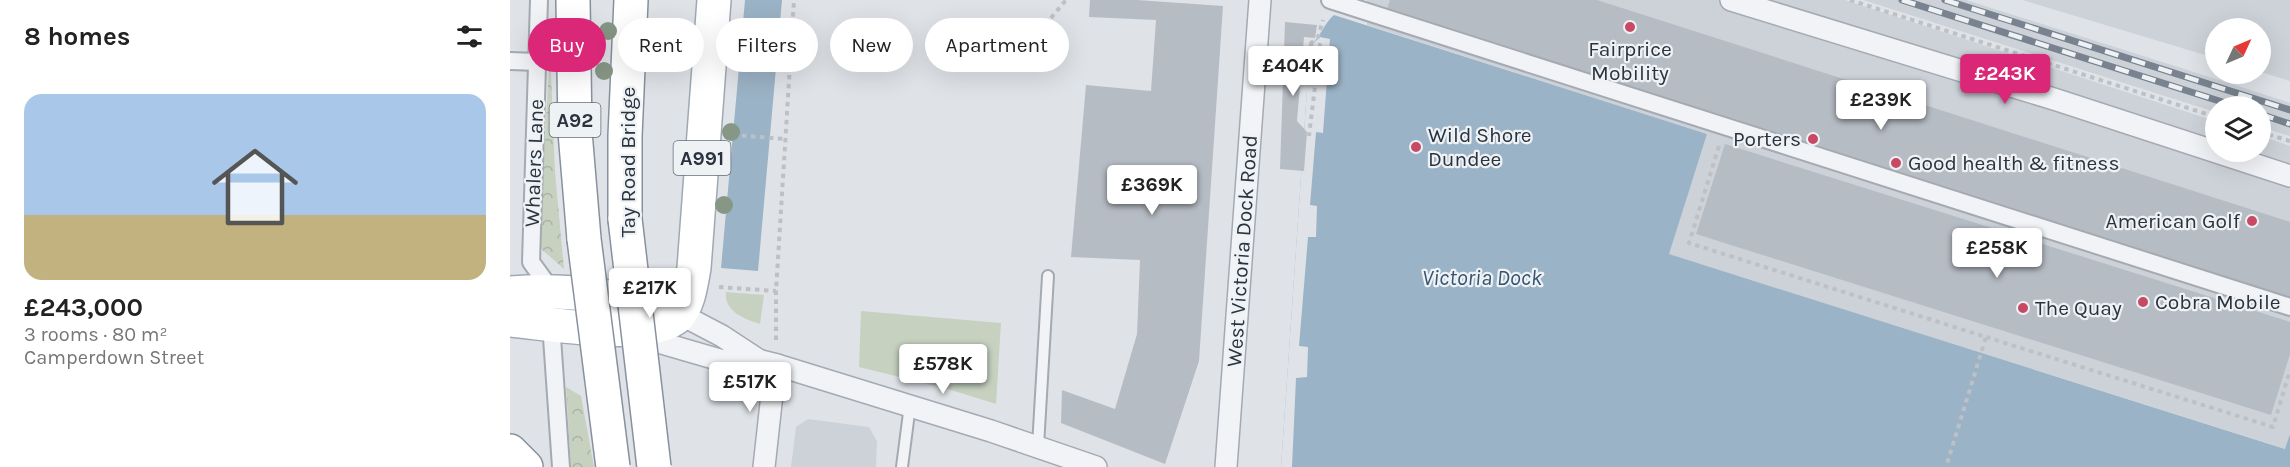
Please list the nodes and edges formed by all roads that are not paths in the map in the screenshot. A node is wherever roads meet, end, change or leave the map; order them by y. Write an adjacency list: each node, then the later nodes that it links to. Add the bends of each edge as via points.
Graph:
1 (539, 0): 8 (street, Whalers Lane)
2 (573, 0): 27 (main road, Tay Road Bridge / A92, bridge, via 575,132 584,239)
3 (631, 0): 28 (main road, Tay Road Bridge / A92, bridge, via 625,219)
4 (714, 0): 17 (main road, A991, via 694,268)
5 (1260, 0): 32 (street, West Victoria Dock Road)
6 (1731, 0): 12 (street)
7 (1328, 5): 16 (street)
8 (539, 18)
9 (510, 62): 10 (street)
10 (528, 62)
11 (538, 72): 14 (street, Whalers Lane, via 531,262)
12 (2290, 176)
13 (1048, 276): 23 (lane)
14 (548, 284)
15 (510, 293): 17 (main road, via 620,297)
16 (2290, 307)
17 (680, 314): 20 (main road, via 667,323 648,328); 21 (street)
18 (510, 320): 19 (main road)
19 (551, 323): 20 (main road); 26 (street)
20 (617, 330): 21 (street, via 720,360)
21 (771, 358): 22 (street); 29 (street, via 773,385)
22 (910, 405): 23 (street); 30 (lane)
23 (1038, 446): 31 (street)
24 (510, 451): 25 (main road)
25 (526, 467)
26 (561, 467)
27 (613, 467)
28 (654, 467)
29 (764, 467)
30 (902, 467)
31 (1096, 467)
32 (1226, 467)

